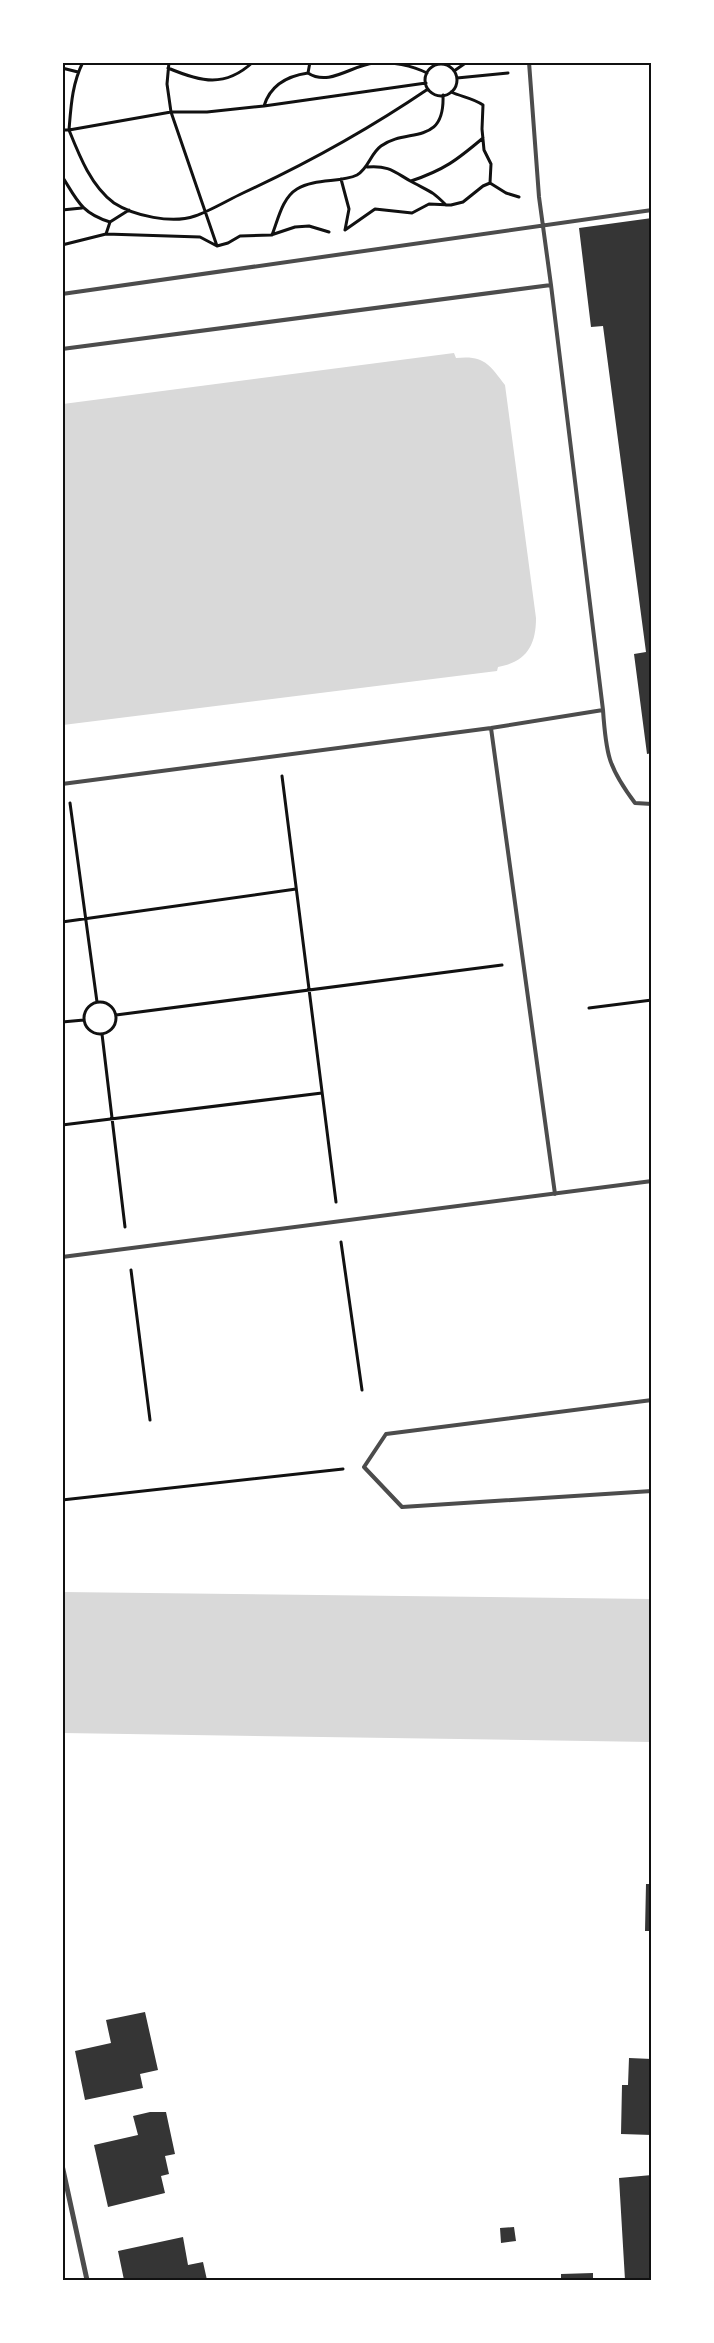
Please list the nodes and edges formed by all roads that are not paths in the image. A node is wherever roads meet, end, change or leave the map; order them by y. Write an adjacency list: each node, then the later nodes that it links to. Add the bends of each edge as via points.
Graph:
1 (529, 62): 3 (lane)
2 (652, 210): 3 (lane)
3 (543, 224): 4 (lane); 5 (lane)
4 (551, 285): 6 (lane); 7 (lane)
5 (62, 294)
6 (62, 349)
7 (603, 710): 8 (lane); 10 (lane, via 605,746 615,776 634,803)
8 (491, 728): 9 (lane); 12 (lane)
9 (65, 783)
10 (652, 804)
11 (652, 1181): 12 (lane)
12 (555, 1194): 13 (lane)
13 (62, 1257)
14 (652, 1400): 15 (lane, via 386,1434 364,1467 402,1507)
15 (652, 1490)
16 (62, 2165): 17 (street)
17 (88, 2280)

